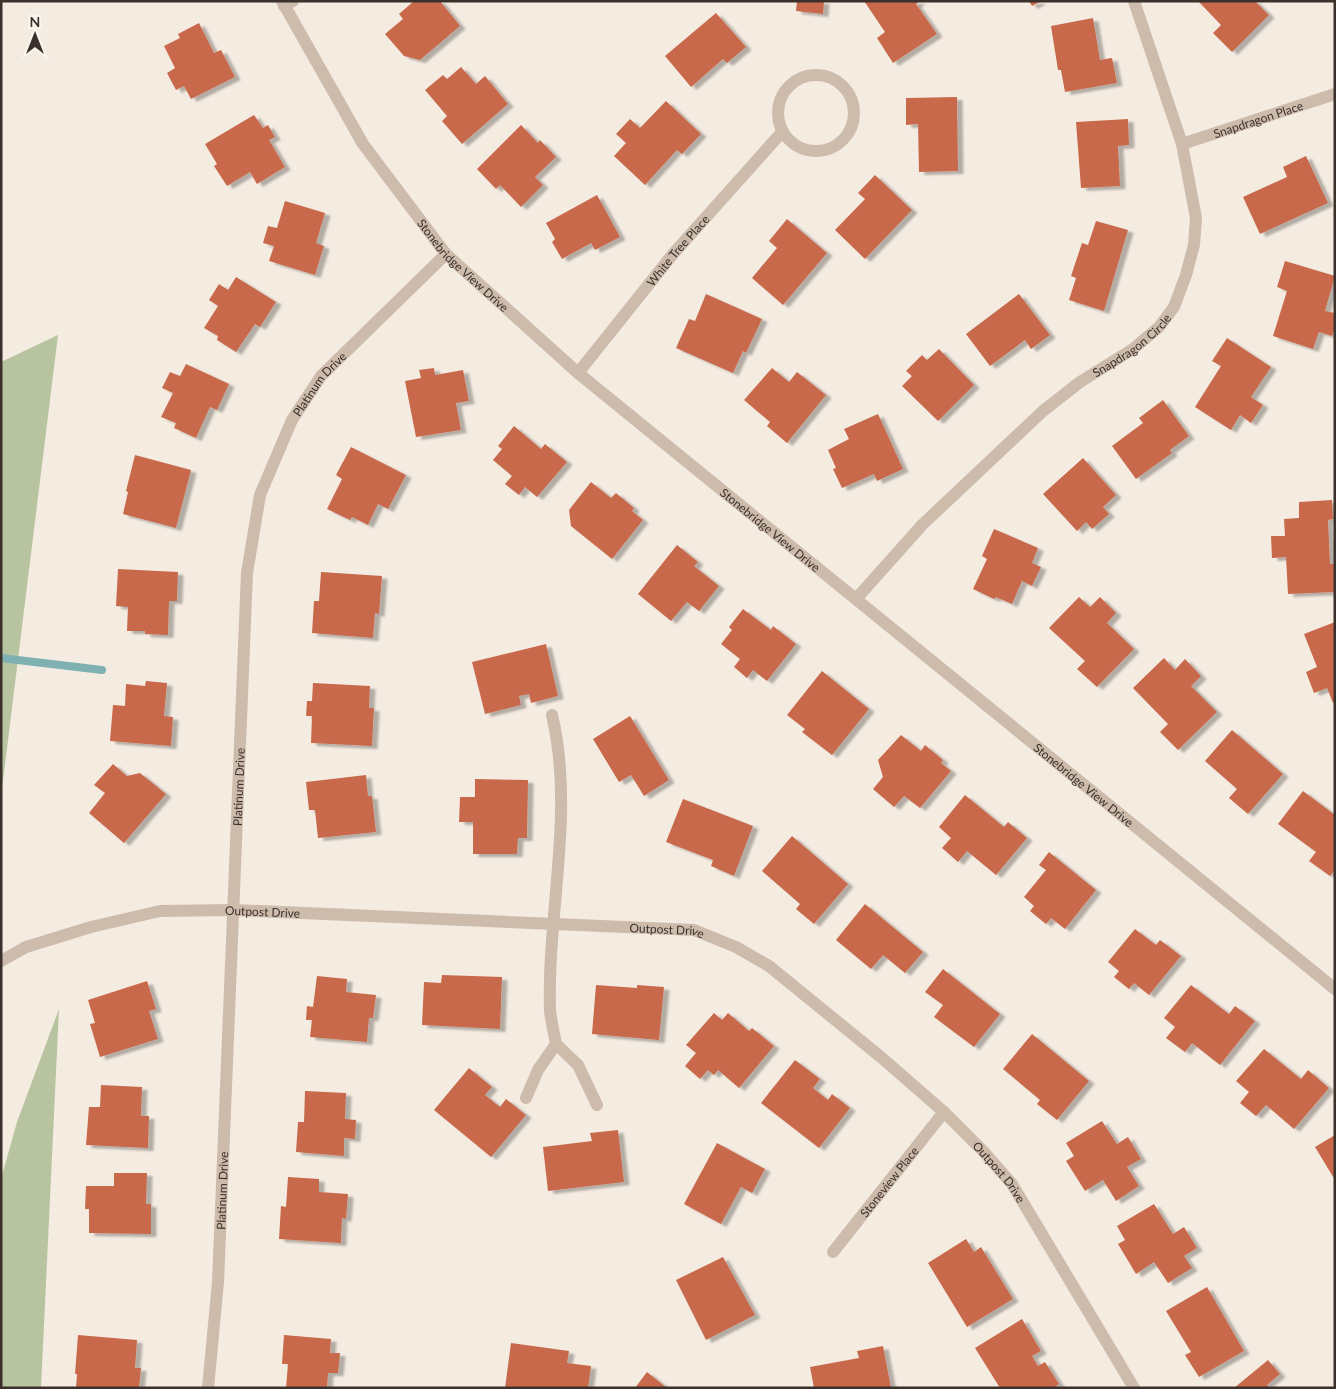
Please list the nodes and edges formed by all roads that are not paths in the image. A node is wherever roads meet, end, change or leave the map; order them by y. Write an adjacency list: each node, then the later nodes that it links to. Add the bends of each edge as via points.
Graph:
1 (1134, 1): 5 (street, Snapdragon Circle)
2 (286, 3): 6 (street, Stonebridge View Drive, via 364,144)
3 (1335, 94): 5 (street, Snapdragon Place)
4 (782, 132): 4 (street, via 802,149 815,152 829,149 849,133 854,121 851,95 843,84 821,74 797,79 781,96 778,120); 7 (street, White Tree Place, via 673,254)
5 (1182, 144): 8 (street, Snapdragon Circle, via 1196,218 1194,245 1174,307 1159,327 1133,349 1080,382 1043,411 922,525)
6 (446, 254): 7 (street, Stonebridge View Drive); 10 (street, Platinum Drive, via 321,376 292,420 260,495 247,573)
7 (578, 373): 8 (street, Stonebridge View Drive)
8 (856, 599): 13 (street, Stonebridge View Drive)
9 (552, 715): 11 (street, via 558,737 562,806)
10 (234, 910): 11 (street, Outpost Drive); 12 (street, Outpost Drive, via 160,912 91,927 26,947); 19 (street, Platinum Drive, via 218,1282)
11 (552, 923): 14 (street, via 550,1012); 17 (street, Outpost Drive, via 694,930 736,947 769,966)
12 (1, 962)
13 (1335, 989)
14 (556, 1044): 15 (street, via 538,1070); 16 (street, via 578,1065)
15 (526, 1098)
16 (597, 1105)
17 (944, 1112): 18 (street, Stoneview Place); 20 (street, Outpost Drive, via 1012,1184)
18 (833, 1252)
19 (208, 1388)
20 (1134, 1388)

